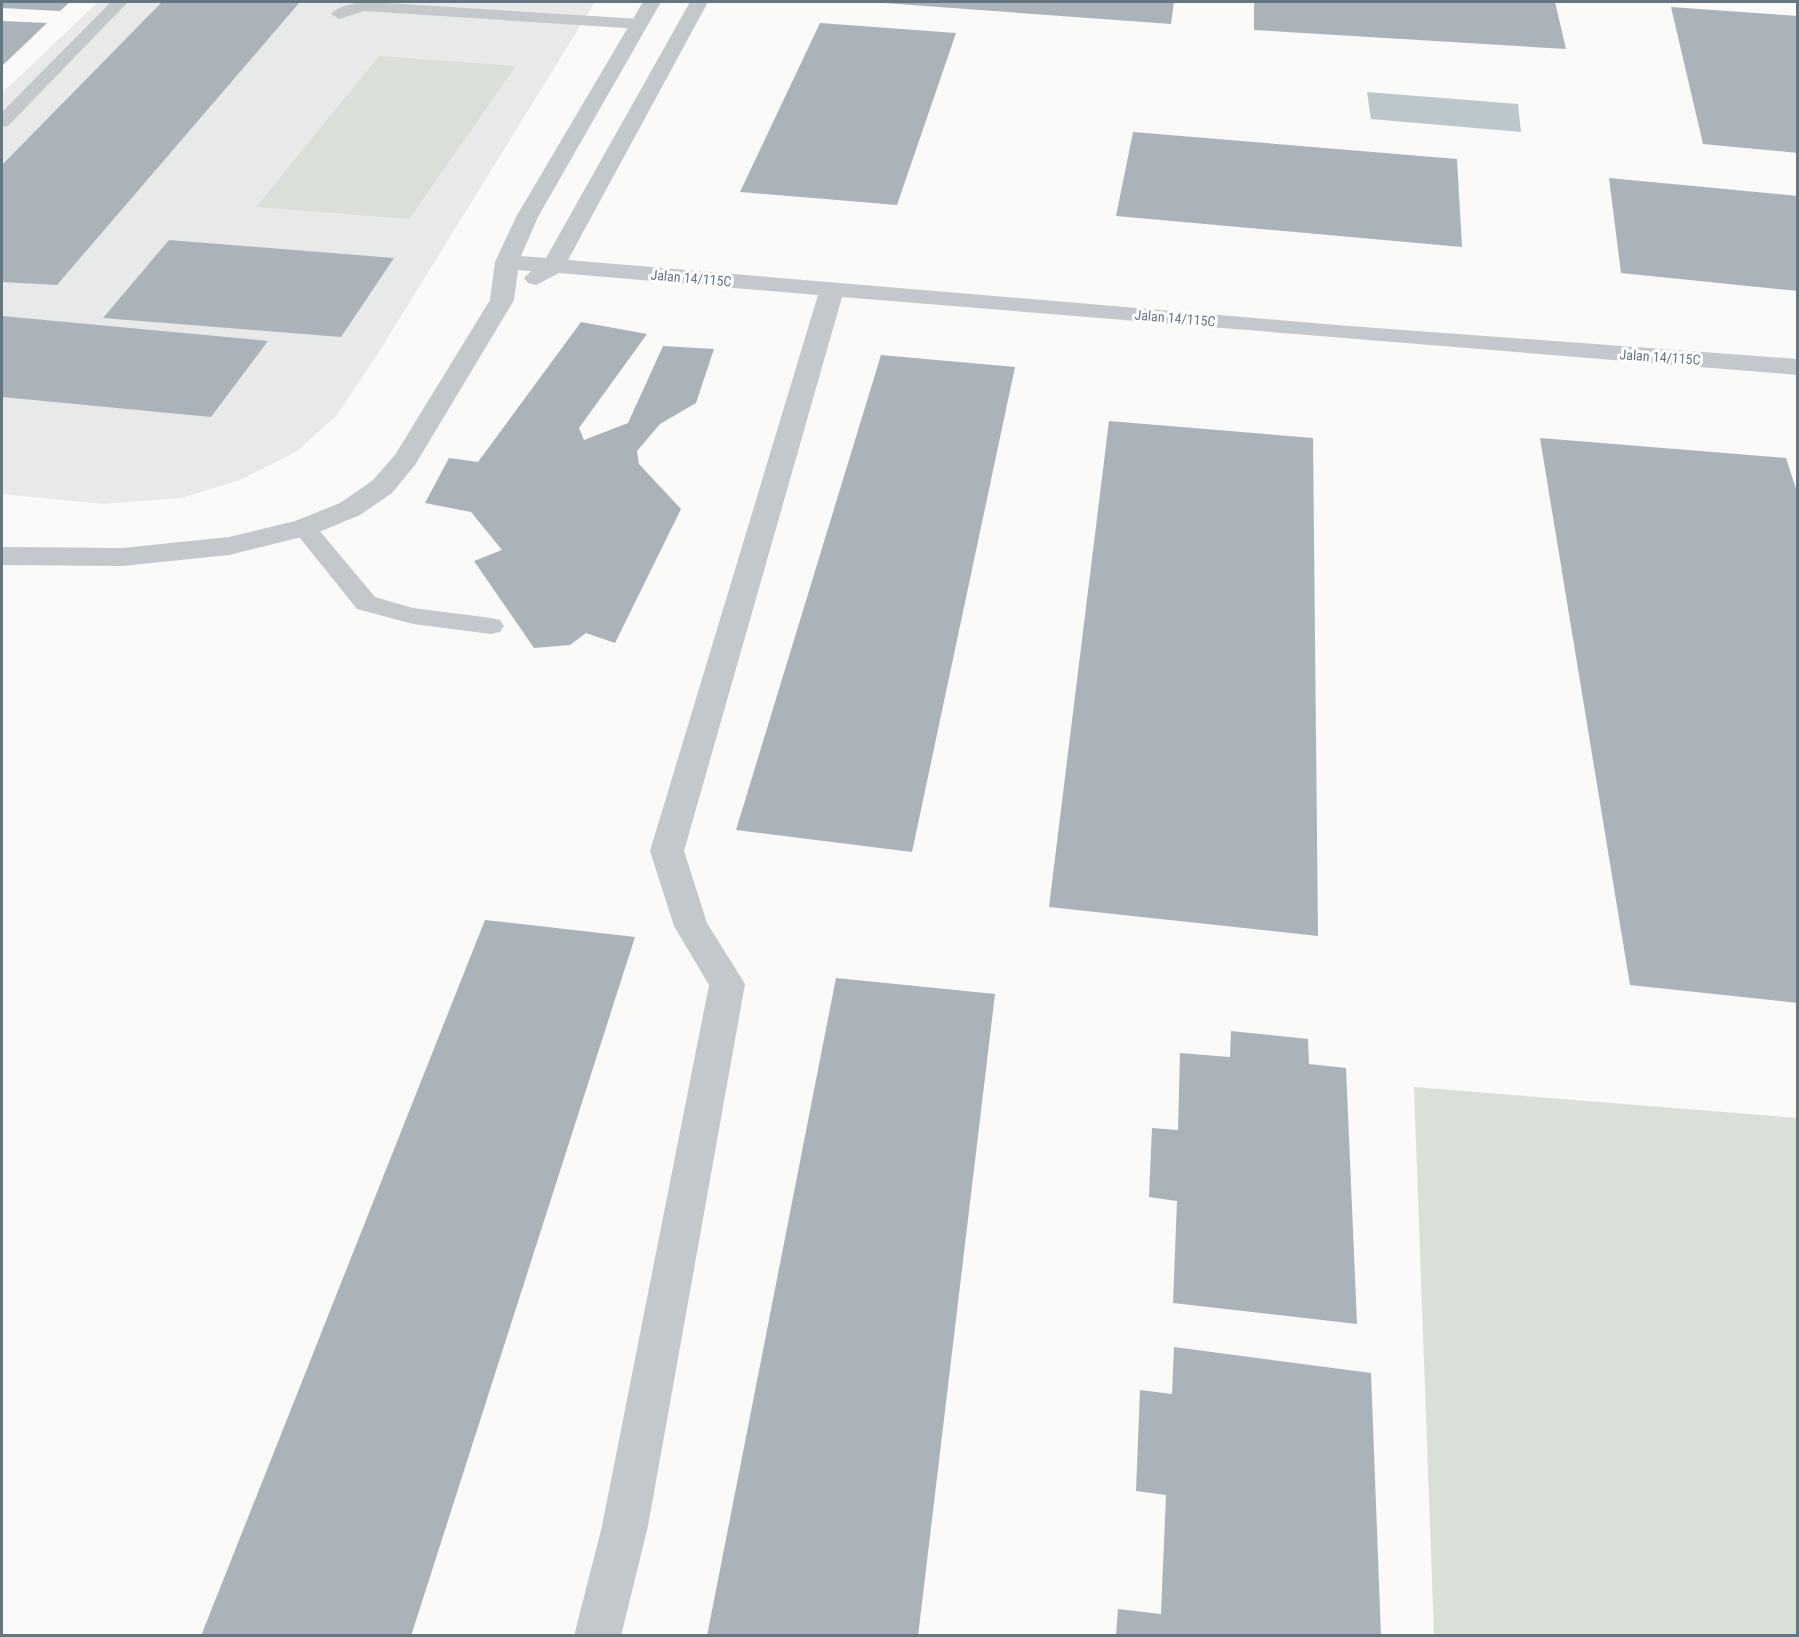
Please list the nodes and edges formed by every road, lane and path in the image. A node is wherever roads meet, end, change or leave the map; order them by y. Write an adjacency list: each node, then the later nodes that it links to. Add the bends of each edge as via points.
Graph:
1 (120, 2): 6 (lane)
2 (652, 2): 5 (street)
3 (699, 2): 8 (street)
4 (339, 14): 5 (lane, via 363,6)
5 (640, 24): 7 (street, via 527,217)
6 (2, 122)
7 (507, 262): 8 (street, Jalan 14/115C); 10 (street)
8 (553, 267): 9 (street, Jalan 14/115C); 10 (street)
9 (832, 290): 11 (street, Jalan 14/115C); 15 (street, via 667,851 691,926 726,984 625,1526)
10 (502, 300): 12 (street, via 406,459 388,480 350,509)
11 (1797, 367)
12 (304, 528): 13 (street, via 230,546 122,557); 14 (lane, via 366,603 413,616)
13 (2, 556)
14 (491, 626)
15 (597, 1635)

